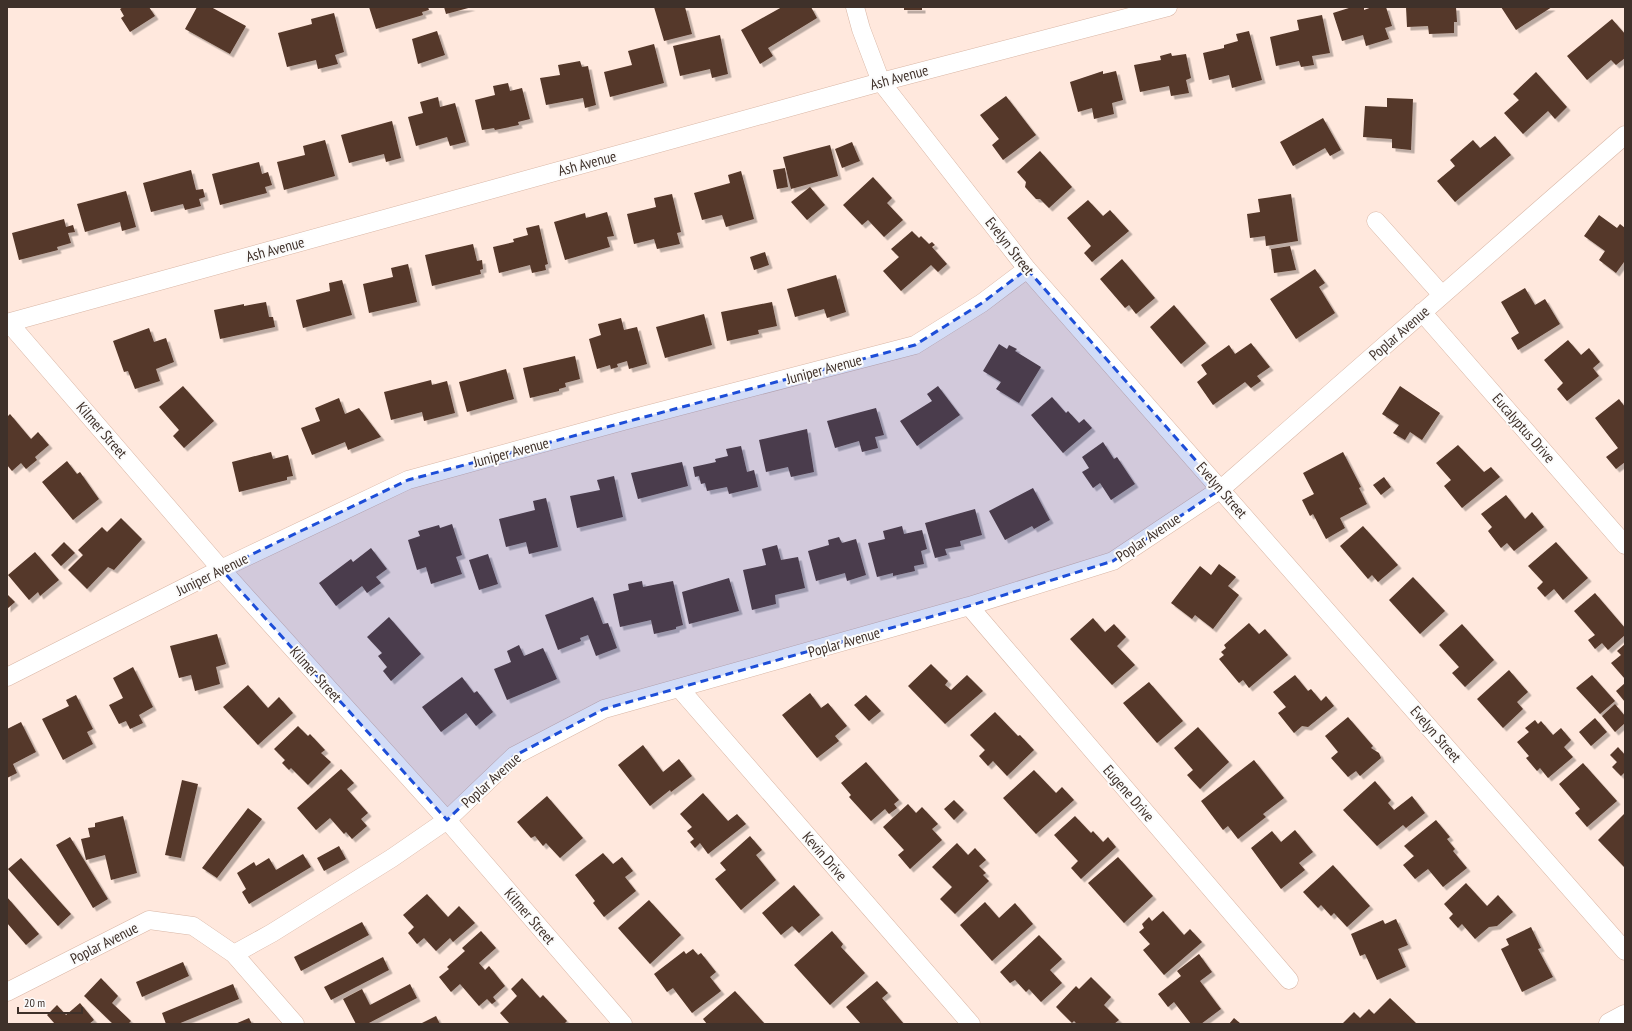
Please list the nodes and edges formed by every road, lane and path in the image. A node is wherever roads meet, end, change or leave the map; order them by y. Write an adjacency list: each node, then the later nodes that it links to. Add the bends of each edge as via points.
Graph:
1 (855, 7): 3 (street, Evelyn Street)
2 (1168, 7): 3 (street, Ash Avenue)
3 (881, 82): 6 (street, Evelyn Street); 9 (street, Ash Avenue)
4 (1624, 138): 7 (street, Poplar Avenue)
5 (1376, 221): 7 (street)
6 (1027, 269): 10 (street, Evelyn Street); 12 (street, Juniper Avenue, via 982,303 915,345 408,480)
7 (1442, 295): 8 (street, Poplar Avenue)
8 (1422, 312): 10 (street, Poplar Avenue); 11 (street, Eucalyptus Drive)
9 (8, 323): 12 (street, Kilmer Street)
10 (1221, 489): 13 (street, Poplar Avenue, via 1113,561); 17 (street, Evelyn Street)
11 (1625, 545)
12 (221, 569): 14 (street, Juniper Avenue); 16 (street, Kilmer Street)
13 (969, 606): 15 (street, Poplar Avenue); 19 (street, Eugene Drive)
14 (7, 677)
15 (680, 689): 16 (street, Poplar Avenue, via 604,709 514,756); 24 (street, Kevin Drive)
16 (447, 820): 18 (street, Poplar Avenue, via 392,858); 23 (street, Kilmer Street)
17 (1625, 951)
18 (234, 954): 20 (street, Poplar Avenue, via 193,926 149,920); 22 (street)
19 (1289, 980)
20 (7, 992)
21 (1625, 1016): 25 (main road)
22 (295, 1024)
23 (623, 1024)
24 (971, 1024)
25 (1610, 1024)

